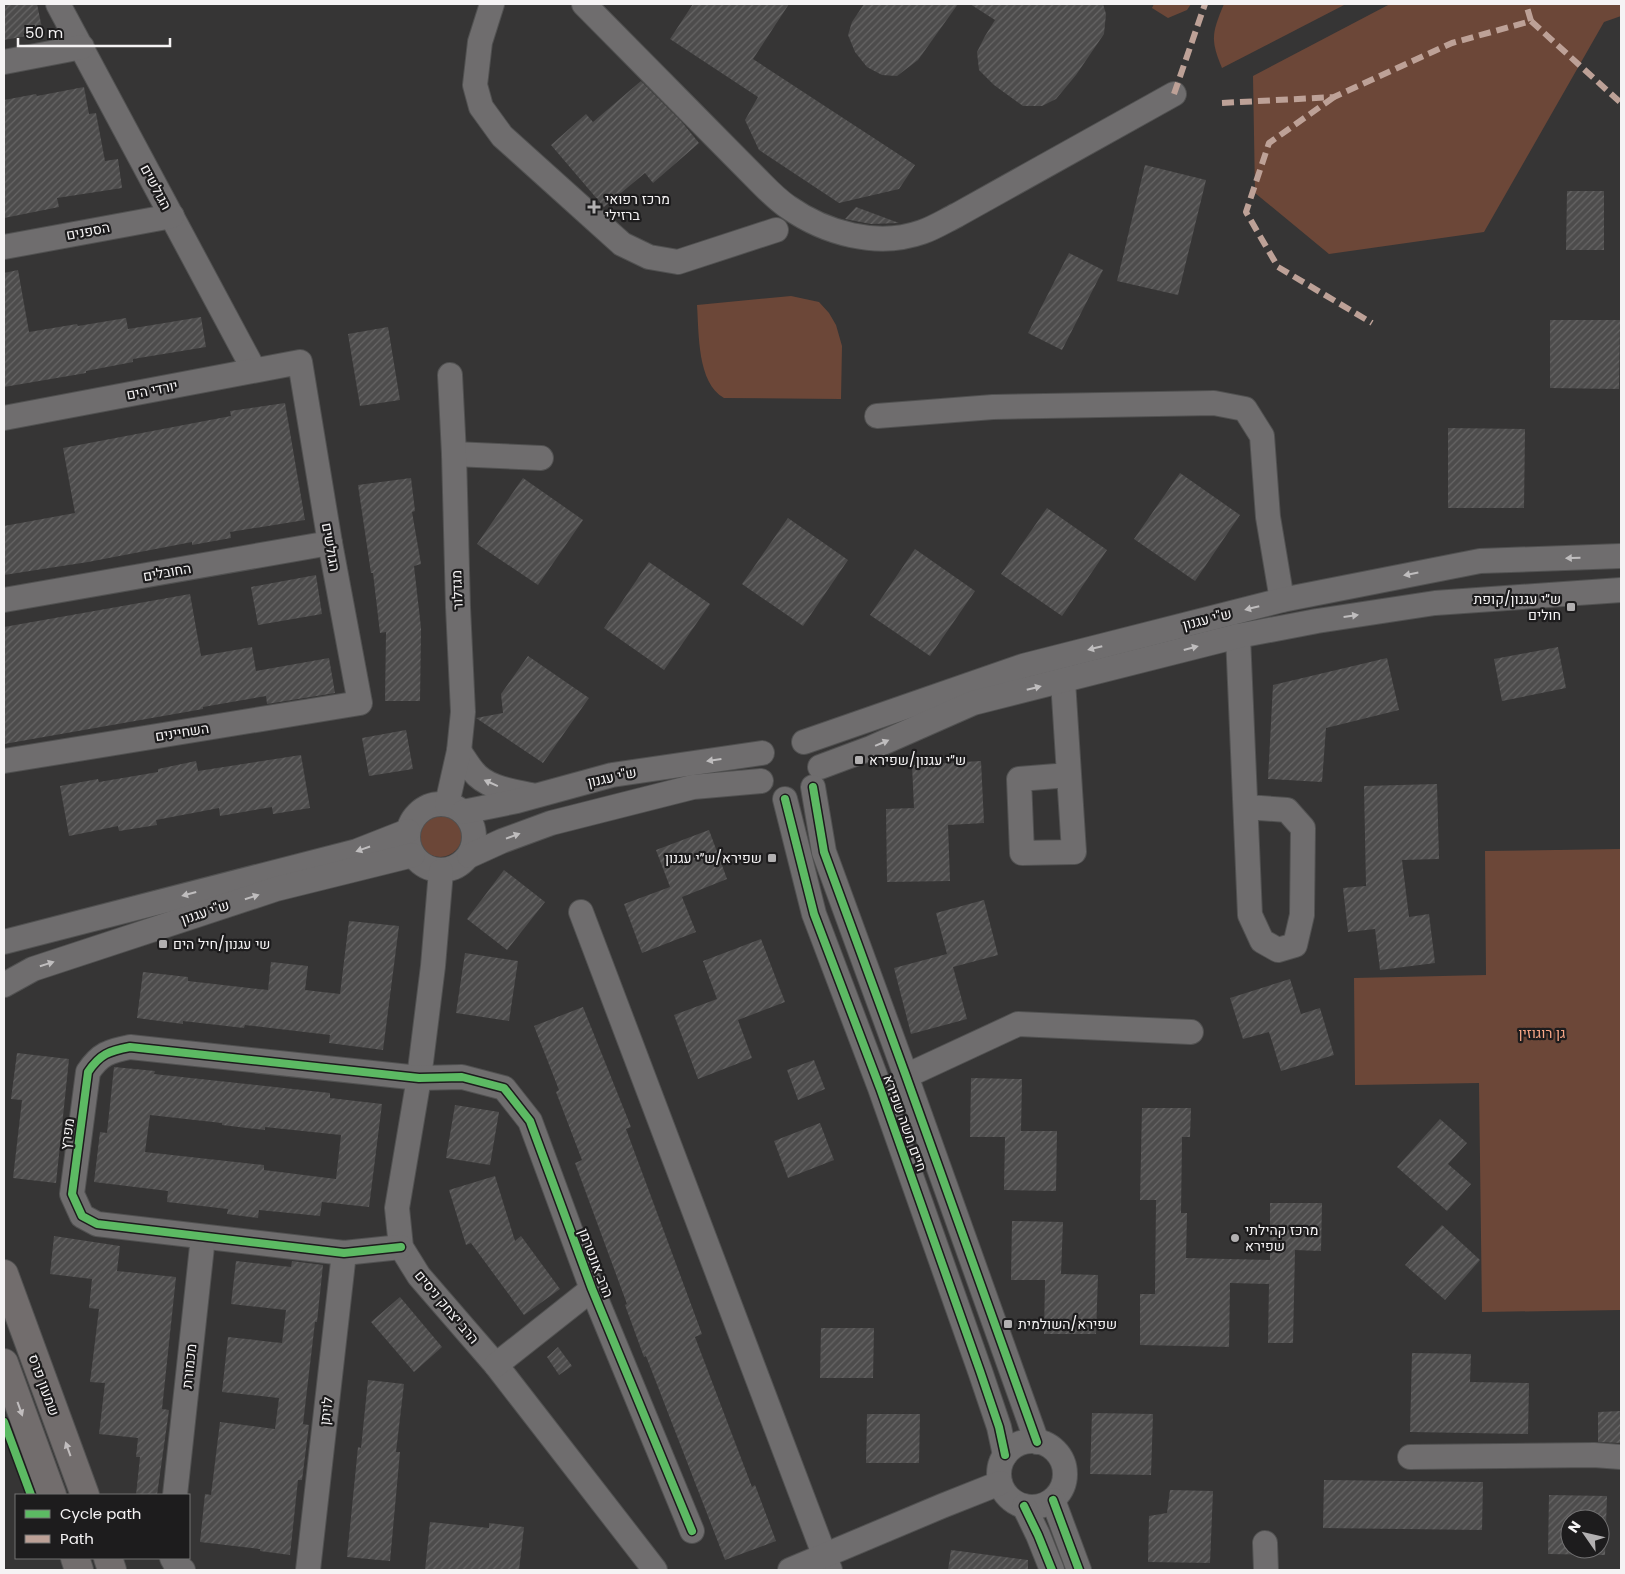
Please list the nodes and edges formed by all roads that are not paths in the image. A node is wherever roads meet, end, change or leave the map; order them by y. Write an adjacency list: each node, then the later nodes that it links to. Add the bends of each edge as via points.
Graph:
1 (58, 4): 4 (street, הגולשים)
2 (492, 4): 8 (street, via 480,42 475,85 481,108 502,136 622,244 648,257 678,262)
3 (584, 4): 6 (street, via 786,206 810,221 857,236 887,239 922,232)
4 (82, 47): 5 (street); 7 (street, הגולשים)
5 (4, 62)
6 (1174, 94)
7 (172, 216): 9 (street, הספנים); 11 (street, הגולשים)
8 (776, 230)
9 (4, 247)
10 (300, 362): 11 (street, יורדי הים); 17 (street, הגולשים)
11 (254, 370): 14 (street, יורדי הים)
12 (450, 375): 15 (street, מגדלור)
13 (877, 416): 21 (street, via 1003,406 1214,402 1245,409 1262,436 1268,517)
14 (4, 418)
15 (454, 454): 16 (street); 26 (street, מגדלור, via 463,712)
16 (540, 458)
17 (330, 543): 20 (street, החובלים); 24 (street, הגולשים)
18 (1621, 556): 21 (street, ש"י עגנון, one-way to 21, via 1480,561)
19 (1621, 590): 22 (street, ש"י עגנון, one-way to 19, via 1435,604)
20 (4, 600)
21 (1282, 600): 25 (street, ש"י עגנון, one-way to 25, via 1023,666)
22 (1238, 636): 23 (street, ש"י עגנון, one-way to 22); 33 (street)
23 (1063, 681): 28 (street); 29 (street, ש"י עגנון, one-way to 23, via 871,748 973,704)
24 (360, 703): 27 (street, השחיינים)
25 (782, 743): 29 (street, via 812,748 818,757); 30 (street, via 759,762); 31 (street, ש"י עגנון, one-way to 31, via 612,776)
26 (459, 751): 31 (street, one-way to 26, via 482,780); 34 (street, מגדלור)
27 (4, 761)
28 (1069, 775)
29 (817, 777): 32 (street, via 806,794); 43 (street, חיים משה שפירא, via 824,852)
30 (761, 781): 32 (street, via 775,796); 37 (street, ש"י עגנון, one-way to 30, via 551,823 693,787)
31 (535, 796): 34 (street, ש"י עגנון)
32 (785, 799): 53 (street, חיים משה שפירא, via 814,914 974,1353)
33 (1246, 807): 33 (street, via 1287,810 1303,828 1302,916 1295,945 1278,950 1262,941 1250,915)
34 (455, 808): 35 (street, via 432,805 418,812); 37 (street, via 470,819 474,828)
35 (408, 831): 36 (street); 40 (street, ש"י עגנון, one-way to 40, via 357,851)
36 (412, 855): 38 (street, via 425,866); 41 (street, ש"י עגנון, one-way to 36, via 33,969 276,889)
37 (469, 856): 38 (street, via 456,866)
38 (441, 871): 44 (street, הרב יצחק ניסים)
39 (581, 912): 65 (street)
40 (4, 942)
41 (4, 985)
42 (1190, 1032): 43 (street, via 1018,1024)
43 (906, 1076): 52 (street, חיים משה שפירא)
44 (419, 1078): 45 (street, מפרץ, via 130,1047 110,1051 96,1060 88,1072 72,1194 82,1216 97,1224); 46 (street, הרב יצחק ניסים, via 397,1208); 49 (street, הרב אונטרמן, via 462,1076 504,1088 530,1121)
45 (203, 1237): 47 (street, מפרץ); 59 (street, מכמורת)
46 (401, 1247): 47 (street, מפרץ); 51 (street, הרב יצחק ניסים, via 419,1276)
47 (344, 1252): 67 (street, לויתן)
48 (4, 1274): 58 (main road, שמעון פרס, one-way to 48)
49 (592, 1290): 51 (street); 62 (street, הרב אונטרמן)
50 (4, 1363): 57 (main road, one-way to 57)
51 (496, 1364): 68 (street, הרב יצחק ניסים)
52 (1037, 1442): 53 (street, via 1019,1444); 60 (street, via 1052,1448 1065,1471 1060,1492)
53 (1005, 1455): 56 (street, via 999,1474)
54 (1410, 1457): 55 (street)
55 (1621, 1457)
56 (1000, 1484): 61 (street, via 1009,1498); 65 (street, via 942,1506)
57 (52, 1494)
58 (85, 1494)
59 (175, 1494)
60 (1053, 1500): 61 (street, via 1034,1508); 71 (street)
61 (1024, 1506): 70 (street)
62 (692, 1531)
63 (1265, 1543): 72 (street)
64 (173, 1559): 66 (street)
65 (827, 1563): 69 (street)
66 (182, 1570)
67 (308, 1570)
68 (655, 1570)
69 (790, 1570)
70 (1052, 1570)
71 (1080, 1570)
72 (1266, 1570)

